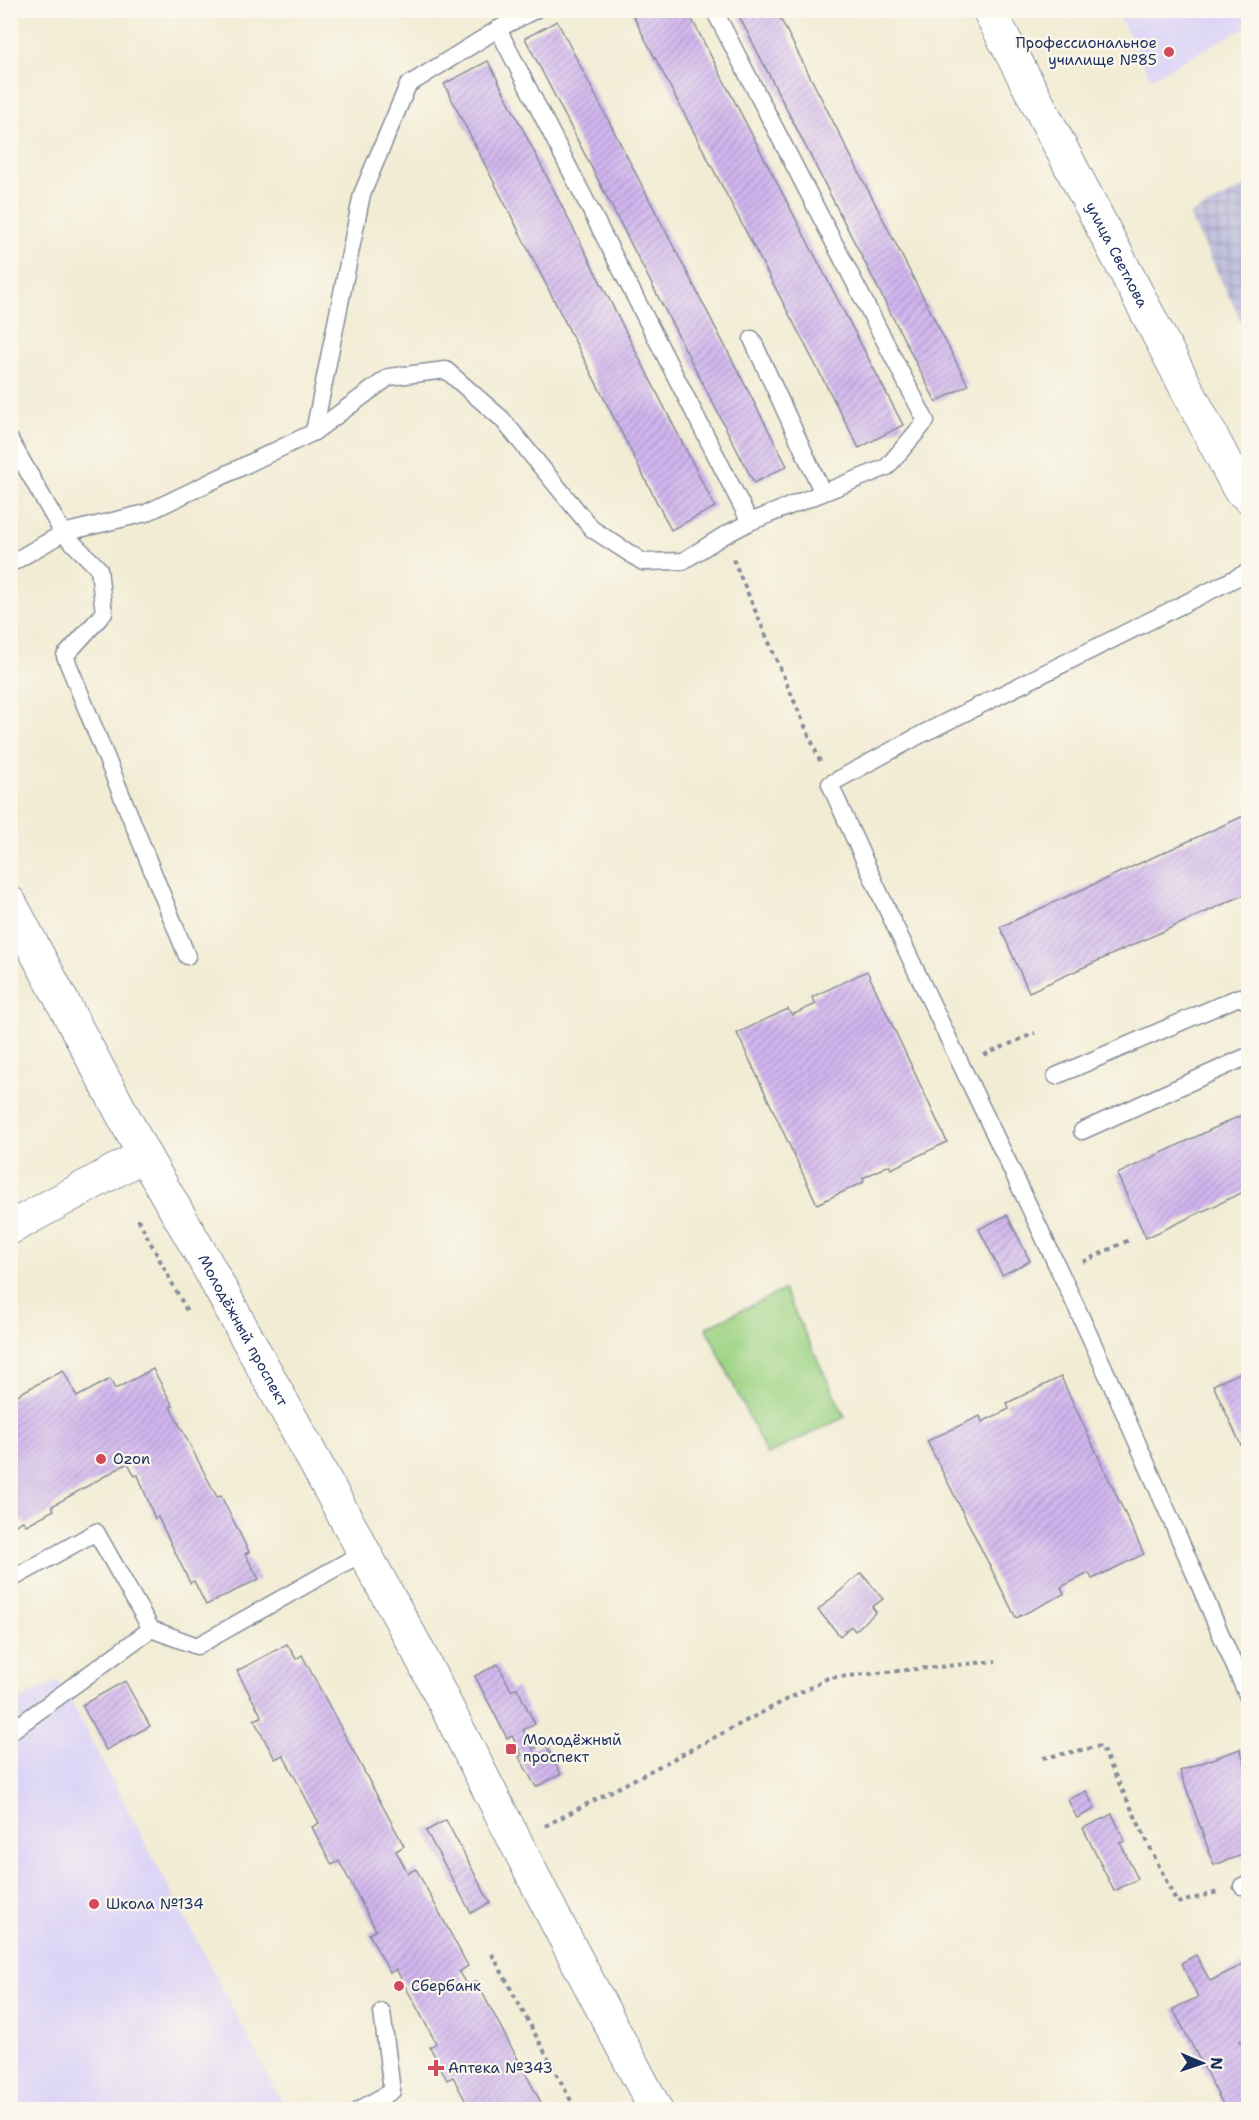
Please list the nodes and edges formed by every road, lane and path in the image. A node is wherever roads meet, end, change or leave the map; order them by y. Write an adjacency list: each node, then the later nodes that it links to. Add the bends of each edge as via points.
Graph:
1 (535, 10): 4 (lane)
2 (714, 10): 8 (lane, via 926,422 887,467)
3 (989, 10): 9 (street, улица Светлова, via 1239,489)
4 (498, 29): 6 (lane, via 408,85 362,194); 10 (lane)
5 (752, 339): 8 (lane)
6 (314, 432): 11 (lane, via 146,513); 12 (lane, via 389,377 446,370 502,419 592,528 643,562 683,561)
7 (10, 440): 11 (lane)
8 (822, 491): 10 (lane)
9 (1248, 496)
10 (750, 522): 12 (lane)
11 (63, 533): 13 (lane); 17 (lane, via 99,569 104,613 65,656)
12 (723, 536): 15 (path)
13 (10, 564)
14 (1248, 572): 15 (lane)
15 (830, 784): 21 (lane, via 882,902)
16 (10, 903): 24 (street, Молодёжный проспект)
17 (187, 956)
18 (1248, 1002): 22 (lane, via 1239,997)
19 (1035, 1033): 21 (path)
20 (1248, 1056): 23 (lane)
21 (962, 1064): 29 (lane)
22 (1056, 1076)
23 (1082, 1131)
24 (144, 1155): 26 (street); 30 (street, Молодёжный проспект)
25 (1243, 1220): 27 (path)
26 (10, 1228)
27 (1248, 1233)
28 (1129, 1240): 29 (path)
29 (1061, 1273): 34 (lane)
30 (364, 1552): 32 (lane, via 197,1646); 43 (street, Молодёжный проспект)
31 (10, 1580): 32 (lane, via 96,1532)
32 (151, 1629): 35 (lane)
33 (996, 1660): 37 (path, via 828,1678)
34 (1248, 1697)
35 (10, 1732)
36 (1043, 1758): 38 (path, via 1101,1746 1178,1903)
37 (541, 1828)
38 (1245, 1885)
39 (492, 1954): 42 (path)
40 (382, 2012): 41 (lane, via 392,2091)
41 (359, 2109)
42 (576, 2109)
43 (656, 2109)

